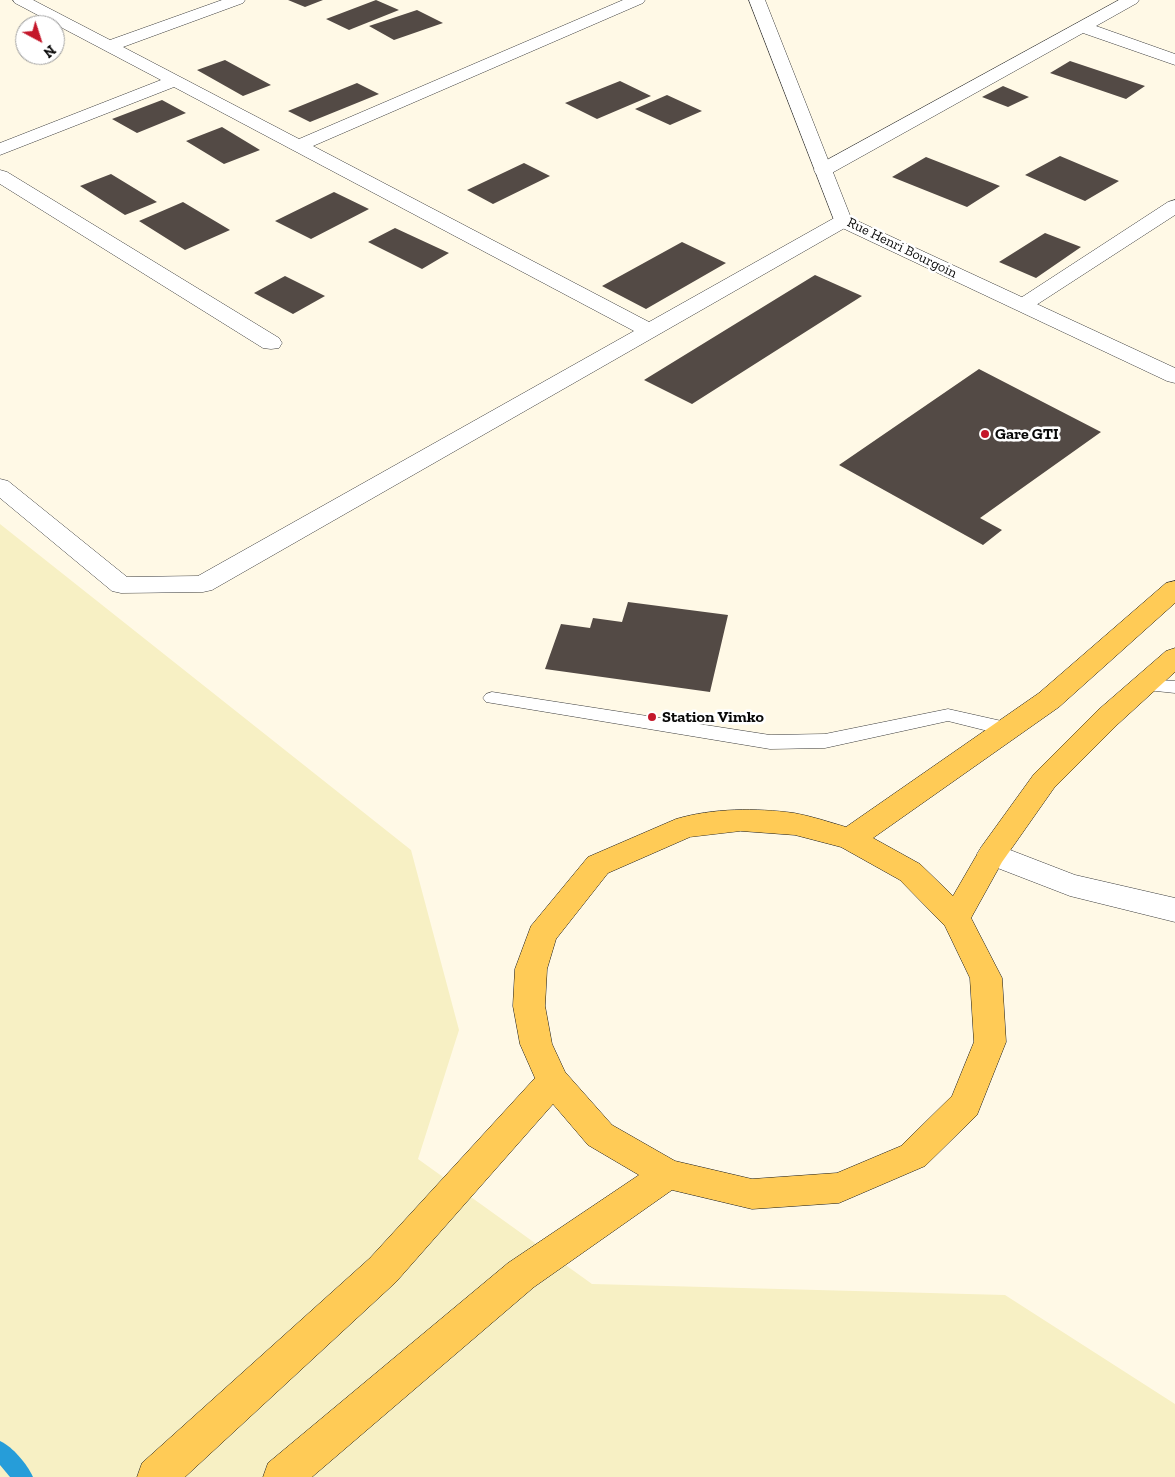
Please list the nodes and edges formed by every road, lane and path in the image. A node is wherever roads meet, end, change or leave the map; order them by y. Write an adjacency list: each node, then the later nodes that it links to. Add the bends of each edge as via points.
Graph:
1 (21, 0): 7 (street)
2 (237, 0): 7 (street)
3 (637, 0): 10 (street)
4 (757, 0): 12 (street, Rue Henri Bourgoin)
5 (1131, 0): 6 (street)
6 (1082, 27): 8 (street); 12 (street)
7 (109, 46): 9 (street)
8 (1175, 60)
9 (175, 81): 10 (street); 11 (street)
10 (298, 146): 17 (street)
11 (0, 149)
12 (823, 170): 15 (street, Rue Henri Bourgoin)
13 (0, 176): 18 (street)
14 (1175, 206): 16 (street)
15 (843, 222): 16 (street, Rue Henri Bourgoin); 17 (street)
16 (1023, 305): 19 (street, Rue Henri Bourgoin)
17 (650, 330): 20 (street, via 203,584 121,585)
18 (271, 343)
19 (1175, 376)
20 (0, 486)
21 (1175, 589): 26 (main road, via 1049,700)
22 (1175, 657): 23 (main road)
23 (1143, 685): 24 (lane); 28 (main road, via 1044,781)
24 (1175, 687)
25 (492, 698): 26 (lane, via 770,742 825,741 948,715)
26 (1008, 729): 27 (main road)
27 (850, 839): 30 (main road, via 910,872); 31 (main road, via 795,824 741,820 686,827 598,865 542,934 531,969 529,1006 536,1044)
28 (992, 854): 29 (street, via 1070,885); 30 (main road)
29 (1175, 910)
30 (956, 918): 32 (main road, via 986,978 990,1042 965,1105 913,1156 838,1188 752,1194)
31 (553, 1081): 32 (main road, via 600,1134); 33 (main road, via 383,1270)
32 (668, 1174): 34 (main road, via 521,1275)
33 (156, 1477)
34 (282, 1477)

